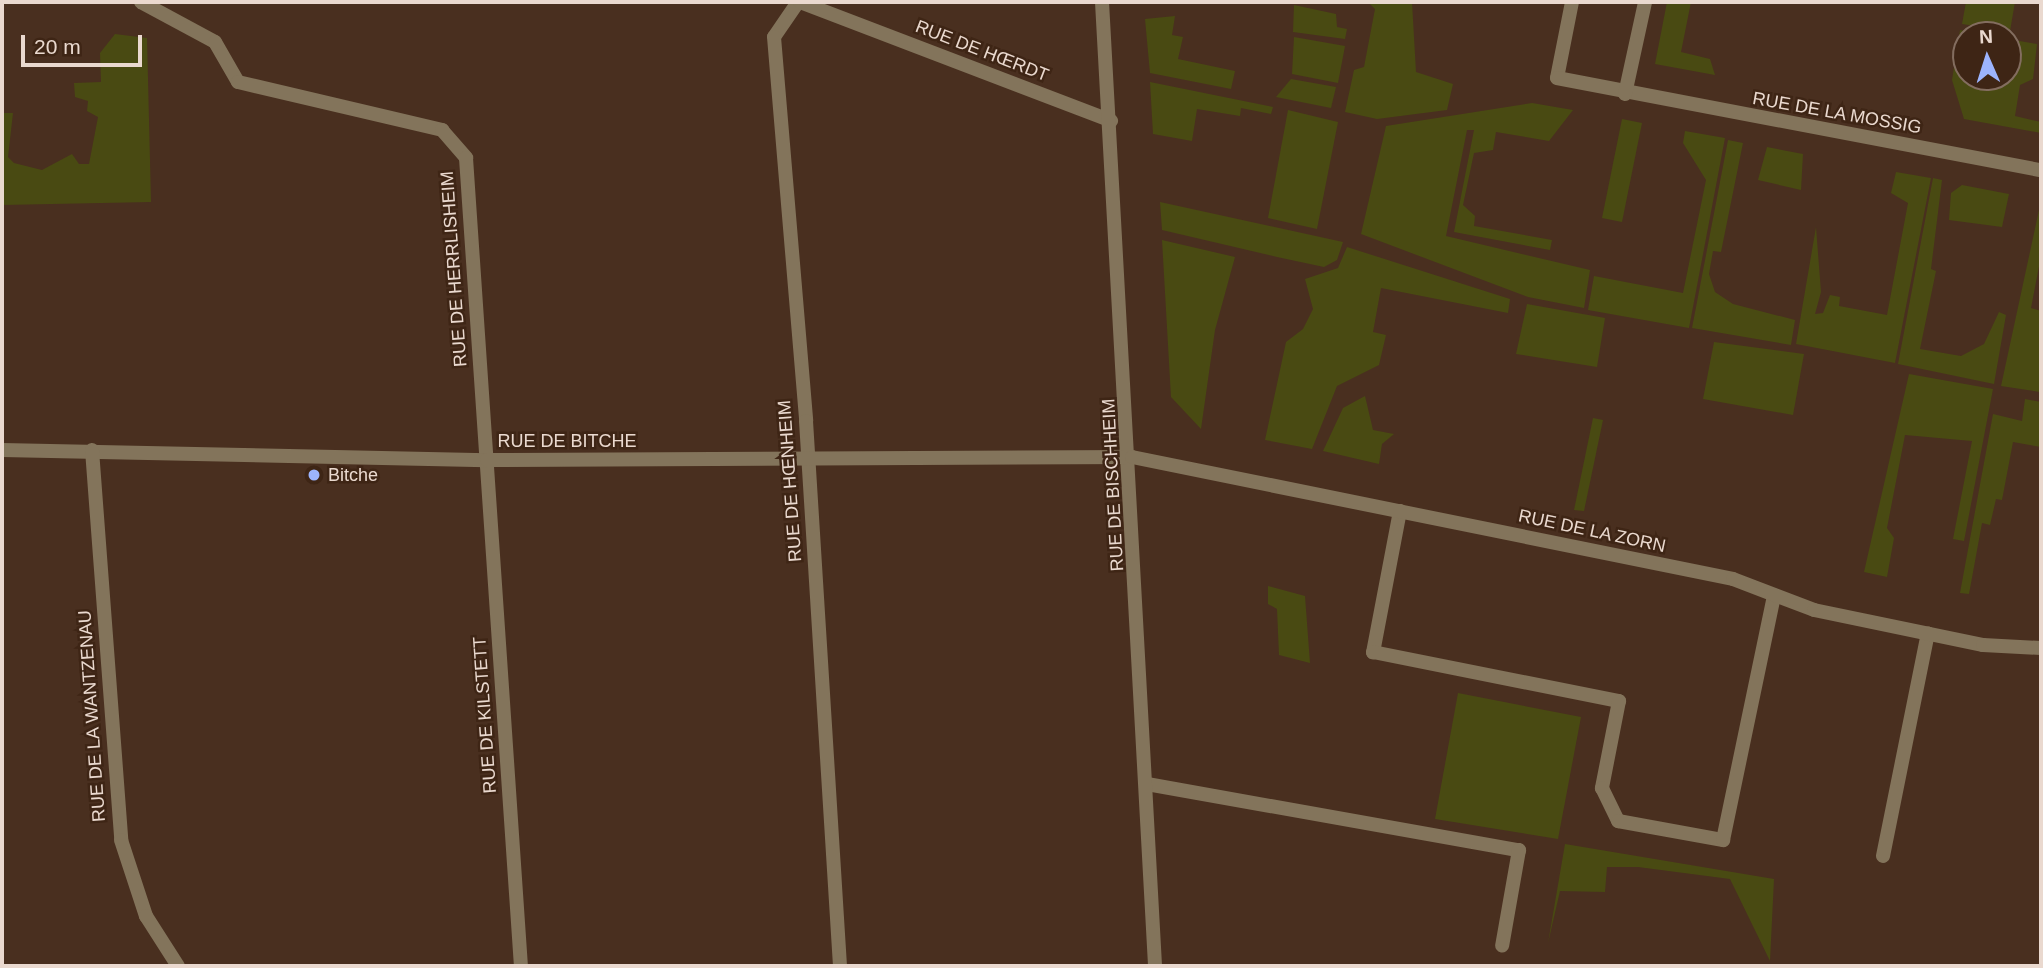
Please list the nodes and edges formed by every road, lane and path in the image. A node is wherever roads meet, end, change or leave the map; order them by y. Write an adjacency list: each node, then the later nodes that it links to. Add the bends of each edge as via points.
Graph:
1 (141, 2): 13 (street, RUE DE HERRLISHEIM, via 215,42 238,82 442,130 466,158)
2 (799, 2): 7 (street, RUE DE HŒRDT); 12 (street, RUE DE HŒNHEIM, via 774,37)
3 (1102, 2): 7 (street, RUE DE BISCHHEIM)
4 (1572, 2): 6 (street, RUE DE LA MOSSIG, via 1557,78)
5 (1645, 2): 6 (street)
6 (1625, 94): 8 (street, RUE DE LA MOSSIG)
7 (1111, 121): 11 (street, RUE DE BISCHHEIM)
8 (2041, 170)
9 (2, 450): 10 (street, RUE DE BITCHE)
10 (92, 450): 13 (street, RUE DE BITCHE); 21 (street, RUE DE LA WANTZENAU, via 121,840 146,916)
11 (1132, 457): 12 (street, RUE DE BITCHE); 14 (street, RUE DE LA ZORN); 18 (street, RUE DE BISCHHEIM)
12 (808, 459): 13 (street, RUE DE BITCHE); 23 (street, RUE DE HŒNHEIM)
13 (487, 460): 22 (street, RUE DE KILSTETT)
14 (1400, 511): 15 (street, RUE DE LA ZORN, via 1733,579); 15 (street, via 1373,652 1619,701 1602,788 1618,821 1723,840)
15 (1774, 595): 16 (street, RUE DE LA ZORN)
16 (1928, 633): 17 (street, RUE DE LA ZORN, via 1983,645); 19 (street)
17 (2041, 648)
18 (1147, 785): 20 (street, via 1519,850); 24 (street, RUE DE BISCHHEIM)
19 (1883, 856)
20 (1502, 946)
21 (178, 966)
22 (521, 966)
23 (840, 966)
24 (1155, 966)

